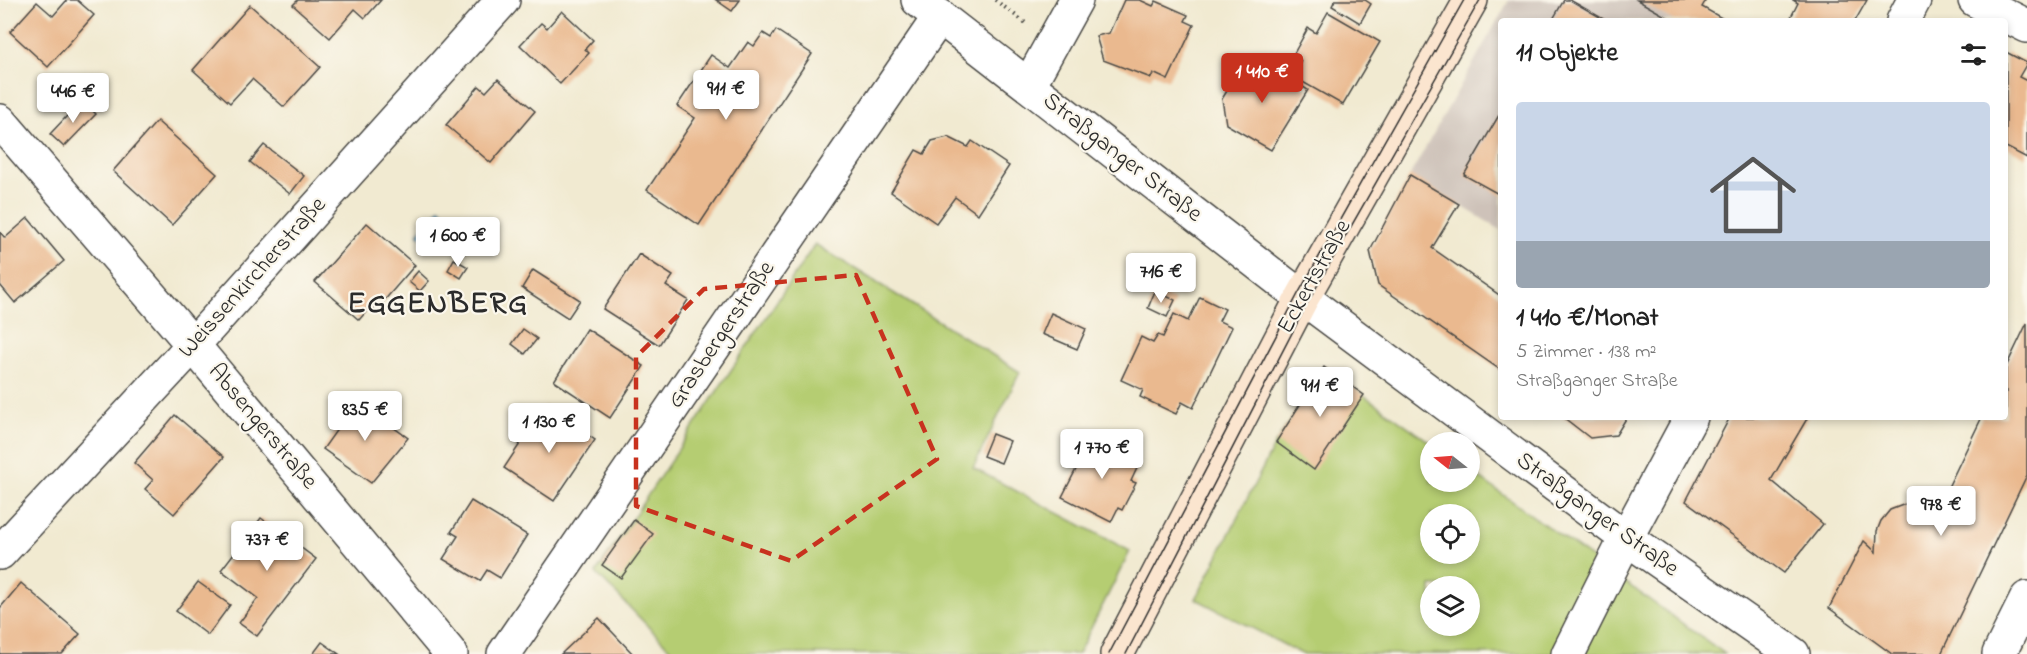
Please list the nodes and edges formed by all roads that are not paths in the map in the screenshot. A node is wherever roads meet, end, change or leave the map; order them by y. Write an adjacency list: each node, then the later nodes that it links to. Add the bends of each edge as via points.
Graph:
1 (503, 0): 12 (street, Weissenkircherstraße)
2 (1076, 0): 9 (street)
3 (1471, 0): 11 (street, Eckertstraße)
4 (1914, 0): 7 (street)
5 (1974, 0): 8 (street)
6 (929, 8): 9 (street, Straßganger Straße); 18 (street, Grasbergerstraße)
7 (1905, 18)
8 (2027, 26)
9 (1029, 85): 11 (street, Straßganger Straße)
10 (0, 121): 12 (street, Absengerstraße)
11 (1302, 298): 14 (street, Straßganger Straße); 19 (street, Eckertstraße)
12 (193, 345): 15 (street, Weissenkircherstraße); 17 (street, Absengerstraße)
13 (1689, 420): 14 (street)
14 (1626, 538): 20 (street); 21 (street, Straßganger Straße)
15 (0, 553)
16 (2027, 598): 22 (street)
17 (451, 654)
18 (504, 654)
19 (1117, 654)
20 (1568, 654)
21 (1793, 654)
22 (1999, 654)

